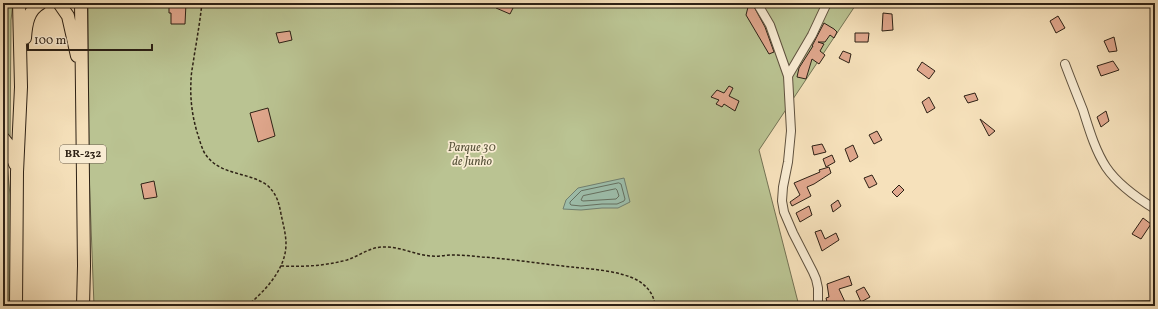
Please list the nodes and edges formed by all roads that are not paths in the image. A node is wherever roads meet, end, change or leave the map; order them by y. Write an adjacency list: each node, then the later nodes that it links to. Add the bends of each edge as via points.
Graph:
1 (18, 3): 10 (highway)
2 (41, 3): 10 (highway, via 27,20)
3 (59, 3): 9 (highway, via 70,21)
4 (81, 3): 9 (highway, BR-232)
5 (757, 3): 8 (street, via 770,25)
6 (827, 3): 8 (street)
7 (1065, 64): 13 (street, via 1095,145 1107,168 1127,190)
8 (788, 76): 17 (street, via 790,131 782,201 784,212 816,280)
9 (83, 81): 16 (highway, BR-232)
10 (21, 87): 12 (highway)
11 (3, 138): 12 (highway, via 11,151)
12 (17, 172): 15 (highway)
13 (1155, 209)
14 (1155, 305): 18 (street)
15 (16, 306)
16 (83, 306)
17 (818, 306)
18 (1096, 306)

